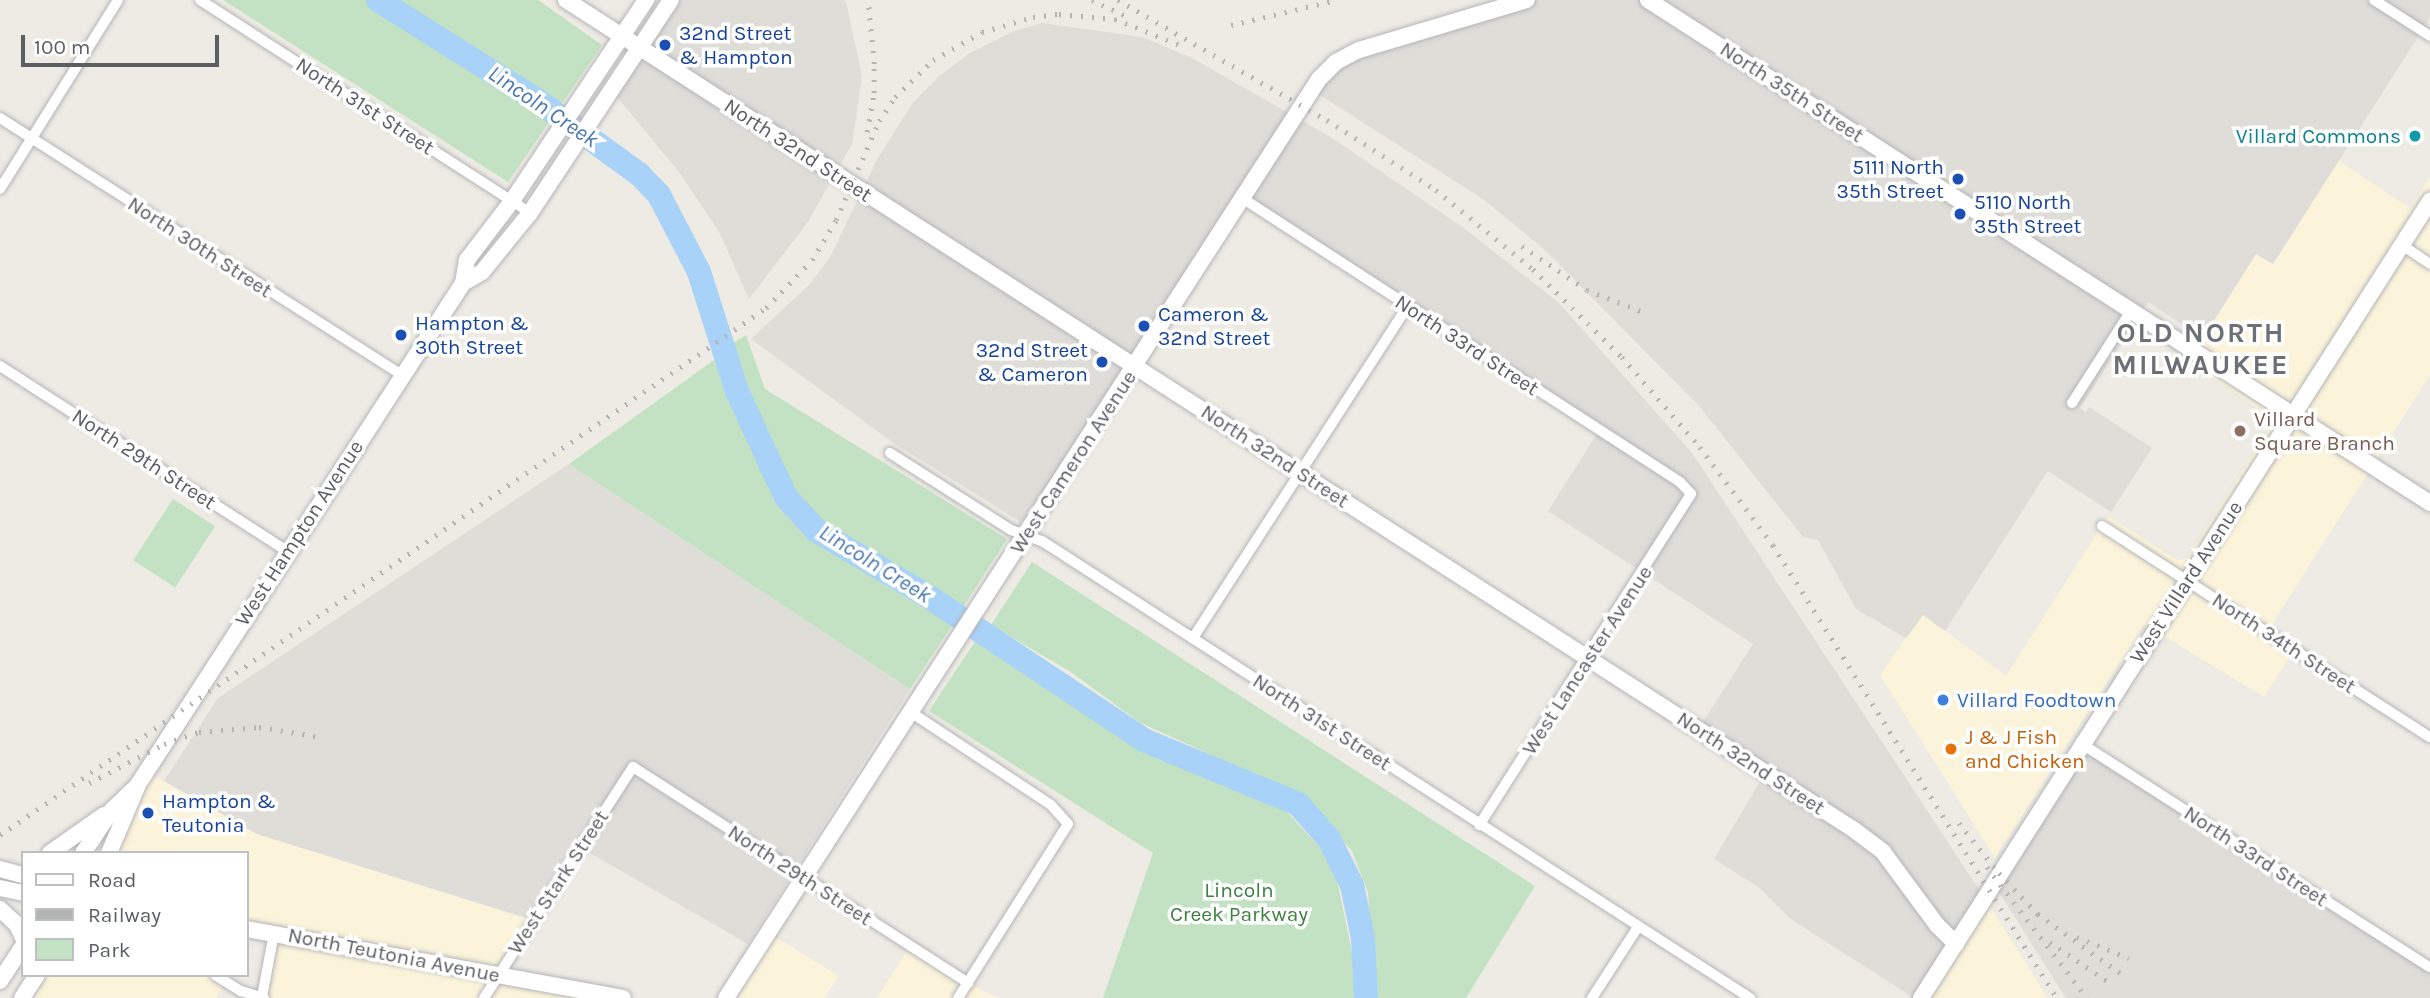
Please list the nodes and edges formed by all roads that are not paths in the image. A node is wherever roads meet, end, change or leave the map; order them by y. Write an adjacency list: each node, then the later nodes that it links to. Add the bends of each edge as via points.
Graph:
1 (118, 0): 13 (street)
2 (200, 0): 16 (street, North 31st Street)
3 (565, 0): 10 (street, North 32nd Street)
4 (646, 0): 10 (street, West Hampton Avenue)
5 (671, 0): 11 (street, West Hampton Avenue)
6 (1527, 0): 15 (street, West Cameron Avenue, via 1402,36 1336,62 1319,79)
7 (1648, 0): 23 (street, North 35th Street)
8 (2374, 0): 9 (street)
9 (2430, 36)
10 (622, 37): 11 (street, North 32nd Street); 16 (street, West Hampton Avenue)
11 (640, 49): 18 (street, West Hampton Avenue); 25 (street, North 32nd Street)
12 (0, 118): 13 (street, North 30th Street)
13 (32, 139): 14 (street); 26 (street, North 30th Street)
14 (0, 189)
15 (1242, 198): 22 (street, North 33rd Street); 25 (street, West Cameron Avenue)
16 (512, 201): 18 (street, North 31st Street); 21 (street, West Hampton Avenue, via 467,260)
17 (2430, 201): 19 (street, West Villard Avenue)
18 (530, 212): 21 (street, West Hampton Avenue, via 482,272)
19 (2402, 245): 20 (street); 28 (street, West Villard Avenue)
20 (2430, 264)
21 (463, 283): 26 (street, West Hampton Avenue)
22 (1408, 307): 30 (street); 31 (street, North 33rd Street, via 1680,482)
23 (2132, 309): 27 (street); 28 (street, North 35th Street)
24 (0, 366): 35 (street, North 29th Street)
25 (1135, 366): 30 (street, North 32nd Street); 34 (street, West Cameron Avenue)
26 (401, 374): 35 (street, West Hampton Avenue)
27 (2072, 403)
28 (2295, 414): 32 (street, North 35th Street); 36 (street, West Villard Avenue)
29 (890, 453): 34 (street, North 31st Street)
30 (1301, 473): 37 (street); 38 (street, North 32nd Street)
31 (1691, 494): 38 (street, West Lancaster Avenue)
32 (2430, 503)
33 (2102, 526): 36 (street, North 34th Street)
34 (1026, 535): 37 (street, North 31st Street); 39 (street, West Cameron Avenue)
35 (288, 551): 43 (street, West Hampton Avenue)
36 (2186, 580): 40 (street, North 34th Street); 41 (street, West Villard Avenue)
37 (1194, 638): 45 (street, North 31st Street)
38 (1588, 659): 45 (street, West Lancaster Avenue); 59 (street, North 32nd Street, via 1853,828 1883,852 1937,925)
39 (912, 713): 51 (street, West Cameron Avenue); 67 (street, via 1051,805 1068,824)
40 (2430, 737)
41 (2082, 744): 59 (street, West Villard Avenue); 62 (street, North 33rd Street)
42 (633, 767): 51 (street, North 29th Street); 63 (street, West Stark Street)
43 (137, 786): 44 (street, West Hampton Avenue); 48 (street, West Hampton Avenue)
44 (111, 810): 46 (street); 47 (street, West Hampton Avenue)
45 (1479, 825): 55 (street, North 31st Street)
46 (53, 851)
47 (84, 851)
48 (110, 851)
49 (0, 869): 50 (street)
50 (21, 873)
51 (804, 879): 67 (street, North 29th Street); 72 (street, West Cameron Avenue)
52 (0, 888): 53 (street)
53 (21, 893)
54 (0, 909): 58 (street)
55 (1638, 927): 74 (street); 75 (street, North 31st Street)
56 (248, 929): 57 (street, North Teutonia Avenue)
57 (274, 933): 63 (street, North Teutonia Avenue); 68 (street)
58 (21, 934)
59 (1956, 943): 76 (street, West Villard Avenue)
60 (21, 949): 66 (street)
61 (2430, 951): 62 (street)
62 (2426, 965)
63 (498, 975): 70 (street, West Stark Street); 71 (street, North Teutonia Avenue)
64 (36, 977): 69 (street)
65 (218, 977): 68 (street)
66 (0, 981)
67 (968, 983): 73 (street)
68 (263, 997)
69 (22, 998)
70 (484, 998)
71 (623, 998)
72 (726, 998)
73 (958, 998)
74 (1592, 998)
75 (1749, 998)
76 (1921, 998)

